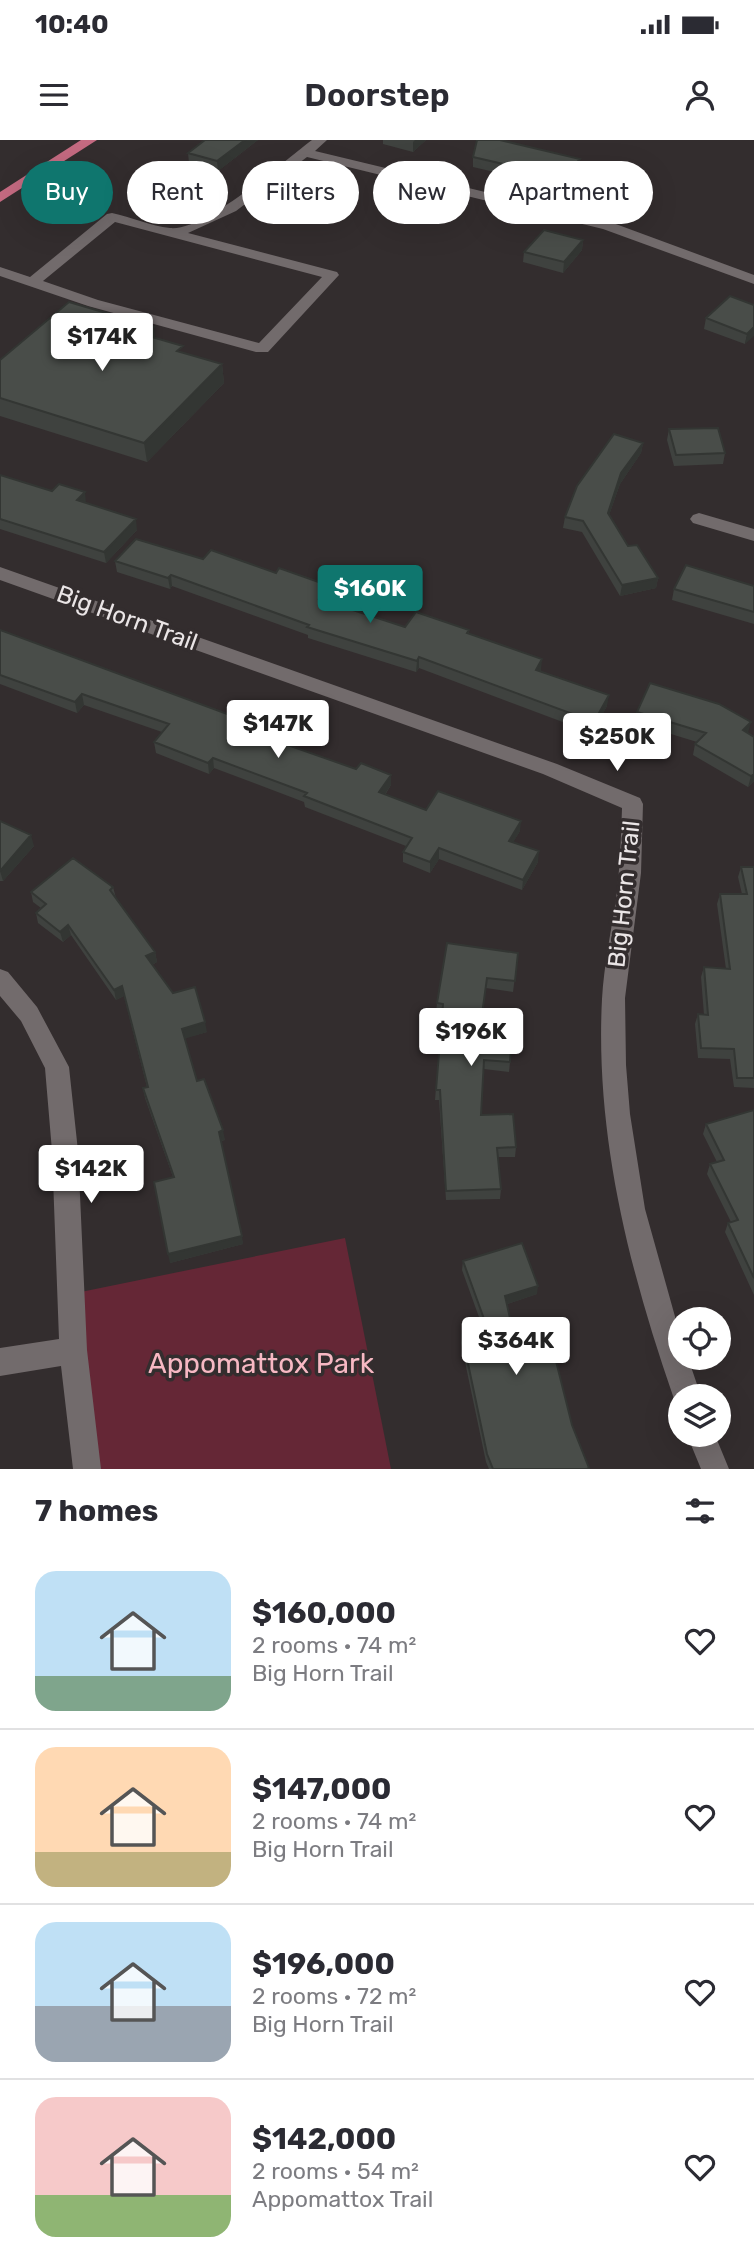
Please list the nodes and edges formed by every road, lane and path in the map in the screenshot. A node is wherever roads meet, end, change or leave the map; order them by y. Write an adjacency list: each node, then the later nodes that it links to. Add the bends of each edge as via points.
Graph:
1 (90, 140): 4 (main road)
2 (320, 140): 3 (street)
3 (304, 152): 5 (street, via 219,215); 7 (street, via 608,226)
4 (0, 198)
5 (172, 233): 8 (street, via 111,217); 8 (street, via 332,275 262,349 93,303)
6 (0, 271): 8 (street)
7 (754, 280)
8 (34, 281)
9 (699, 519): 10 (street)
10 (754, 535)
11 (0, 573): 15 (street, Big Horn Trail, via 551,769 633,804 613,1012 618,1127 636,1230 658,1316)
12 (0, 979): 13 (street, via 29,1014 57,1067)
13 (73, 1350): 14 (street); 17 (street)
14 (0, 1362)
15 (684, 1384)
16 (706, 1447): 18 (street)
17 (87, 1469)
18 (715, 1469)

